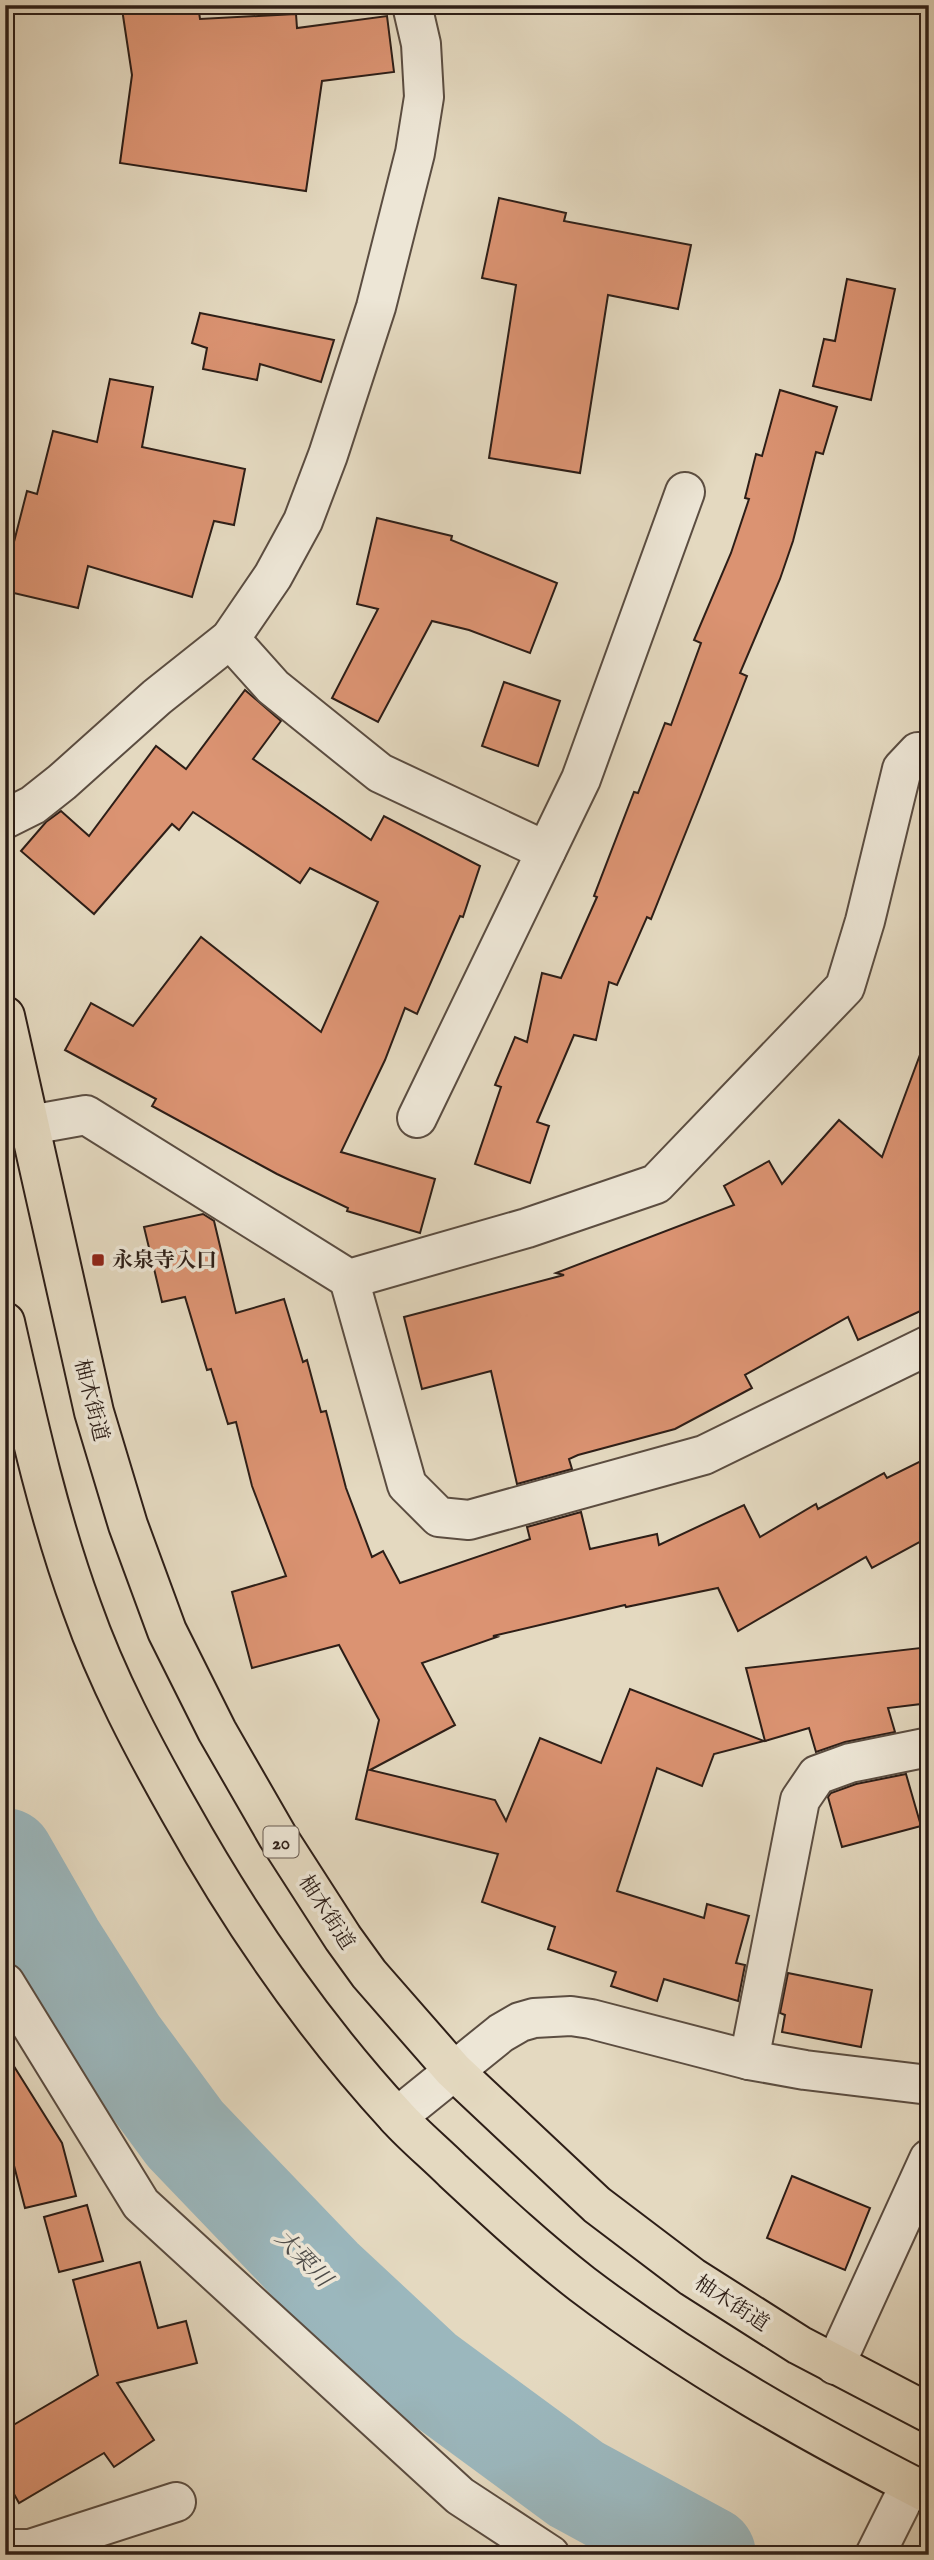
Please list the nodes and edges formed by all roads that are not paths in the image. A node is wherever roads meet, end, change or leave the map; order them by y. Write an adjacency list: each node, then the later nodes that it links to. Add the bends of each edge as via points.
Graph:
1 (412, 5): 3 (street, via 421,44 424,97 415,153 376,307 303,521)
2 (685, 492): 6 (street, via 581,779)
3 (230, 639): 5 (street, via 62,782 33,805); 6 (street, via 273,687 380,773)
4 (929, 752): 10 (street, via 918,751 902,769 845,988 656,1184 527,1228)
5 (5, 819)
6 (546, 851): 8 (street)
7 (5, 1016): 9 (main road, 柚木街道 / 20)
8 (417, 1118)
9 (30, 1125): 10 (street, via 86,1115); 16 (main road, 柚木街道 / 20, via 93,1412 167,1631 217,1731 343,1938)
10 (349, 1279): 12 (street, via 407,1485 439,1517 469,1520 704,1455)
11 (5, 1322): 18 (main road, via 37,1466 59,1540 83,1612 147,1753 215,1875 280,1972)
12 (929, 1345)
13 (929, 1747): 15 (street, via 850,1763 817,1775 800,1800)
14 (5, 1983): 25 (street, via 141,2204 460,2496)
15 (749, 2060): 16 (street, via 591,2019 560,2016 520,2022); 17 (street)
16 (453, 2070): 18 (street); 20 (main road, 柚木街道 / 20, via 597,2205 692,2277)
17 (929, 2085)
18 (397, 2117): 22 (main road, via 510,2225 584,2285 693,2361)
19 (929, 2159): 20 (street)
20 (835, 2365): 21 (main road, 柚木街道 / 20)
21 (929, 2413)
22 (919, 2489): 26 (street)
23 (176, 2502): 24 (street, via 30,2549)
24 (5, 2549)
25 (550, 2555)
26 (875, 2555)

